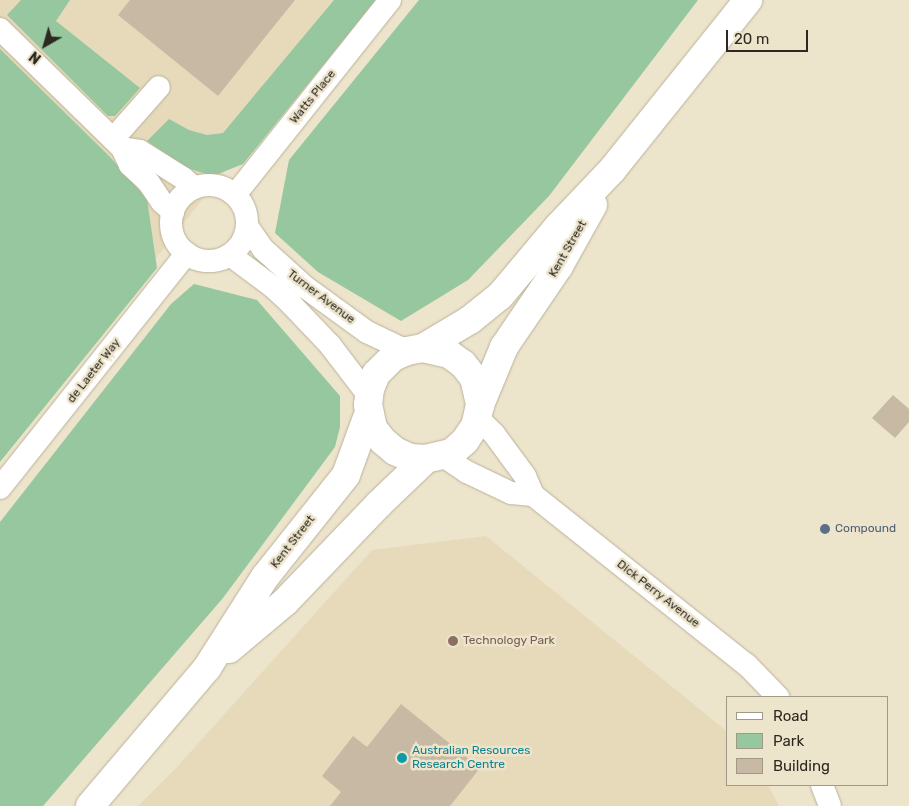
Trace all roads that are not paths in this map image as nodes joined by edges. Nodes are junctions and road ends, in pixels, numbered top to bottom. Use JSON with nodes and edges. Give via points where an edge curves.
{"nodes":[{"id":1,"x":390,"y":0,"type":"edge"},
{"id":2,"x":748,"y":0,"type":"edge"},
{"id":3,"x":0,"y":29,"type":"edge"},
{"id":4,"x":159,"y":87,"type":"dead end"},
{"id":5,"x":118,"y":143,"type":"junction"},
{"id":6,"x":612,"y":170,"type":"junction"},
{"id":7,"x":194,"y":188,"type":"junction"},
{"id":8,"x":235,"y":195,"type":"junction"},
{"id":9,"x":173,"y":212,"type":"junction"},
{"id":10,"x":247,"y":226,"type":"junction"},
{"id":11,"x":187,"y":253,"type":"junction"},
{"id":12,"x":230,"y":255,"type":"junction"},
{"id":13,"x":415,"y":349,"type":"junction"},
{"id":14,"x":369,"y":404,"type":"junction"},
{"id":15,"x":479,"y":411,"type":"junction"},
{"id":16,"x":435,"y":458,"type":"junction"},
{"id":17,"x":0,"y":488,"type":"edge"},
{"id":18,"x":533,"y":495,"type":"junction"},
{"id":19,"x":207,"y":668,"type":"junction"},
{"id":20,"x":777,"y":696,"type":"edge"},
{"id":21,"x":822,"y":786,"type":"edge"},
{"id":22,"x":90,"y":806,"type":"edge"},
{"id":23,"x":830,"y":806,"type":"edge"}],
"edges":[{"from":1,"to":8,"type":"street","name":"Watts Place"},
{"from":2,"to":6,"type":"main road","name":"Kent Street"},
{"from":3,"to":5,"type":"street"},
{"from":4,"to":5,"type":"street"},
{"from":5,"to":7,"type":"street","via":[[140,151]]},
{"from":5,"to":9,"type":"street","via":[[130,165]]},
{"from":6,"to":13,"type":"main road","name":"Kent Street","via":[[500,296],[470,320]]},
{"from":6,"to":15,"type":"main road","name":"Kent Street","via":[[559,266],[504,348]]},
{"from":7,"to":8,"type":"street","via":[[216,186]]},
{"from":7,"to":9,"type":"street","via":[[181,198]]},
{"from":8,"to":10,"type":"street","via":[[245,210]]},
{"from":9,"to":11,"type":"street","via":[[173,235]]},
{"from":10,"to":12,"type":"street","via":[[242,243]]},
{"from":10,"to":13,"type":"street","name":"Turner Avenue","via":[[272,259],[305,287],[367,332]]},
{"from":11,"to":12,"type":"street","via":[[208,261]]},
{"from":11,"to":17,"type":"street","name":"de Laeter Way"},
{"from":12,"to":14,"type":"street","name":"Turner Avenue","via":[[273,287],[330,345]]},
{"from":13,"to":14,"type":"main road","via":[[393,357],[381,368],[373,381]]},
{"from":13,"to":15,"type":"main road","via":[[448,354],[463,364],[477,387]]},
{"from":14,"to":16,"type":"main road","via":[[373,428],[389,447],[410,458]]},
{"from":14,"to":19,"type":"main road","name":"Kent Street","via":[[346,475],[265,577]]},
{"from":15,"to":16,"type":"main road","via":[[465,441]]},
{"from":15,"to":18,"type":"street","name":"Dick Perry Avenue","via":[[525,476]]},
{"from":16,"to":18,"type":"street","via":[[511,493]]},
{"from":16,"to":19,"type":"main road","name":"Kent Street","via":[[379,504],[284,602]]},
{"from":18,"to":20,"type":"street","name":"Dick Perry Avenue","via":[[748,665]]},
{"from":19,"to":22,"type":"main road","name":"Kent Street"},
{"from":21,"to":23,"type":"street"}]}
